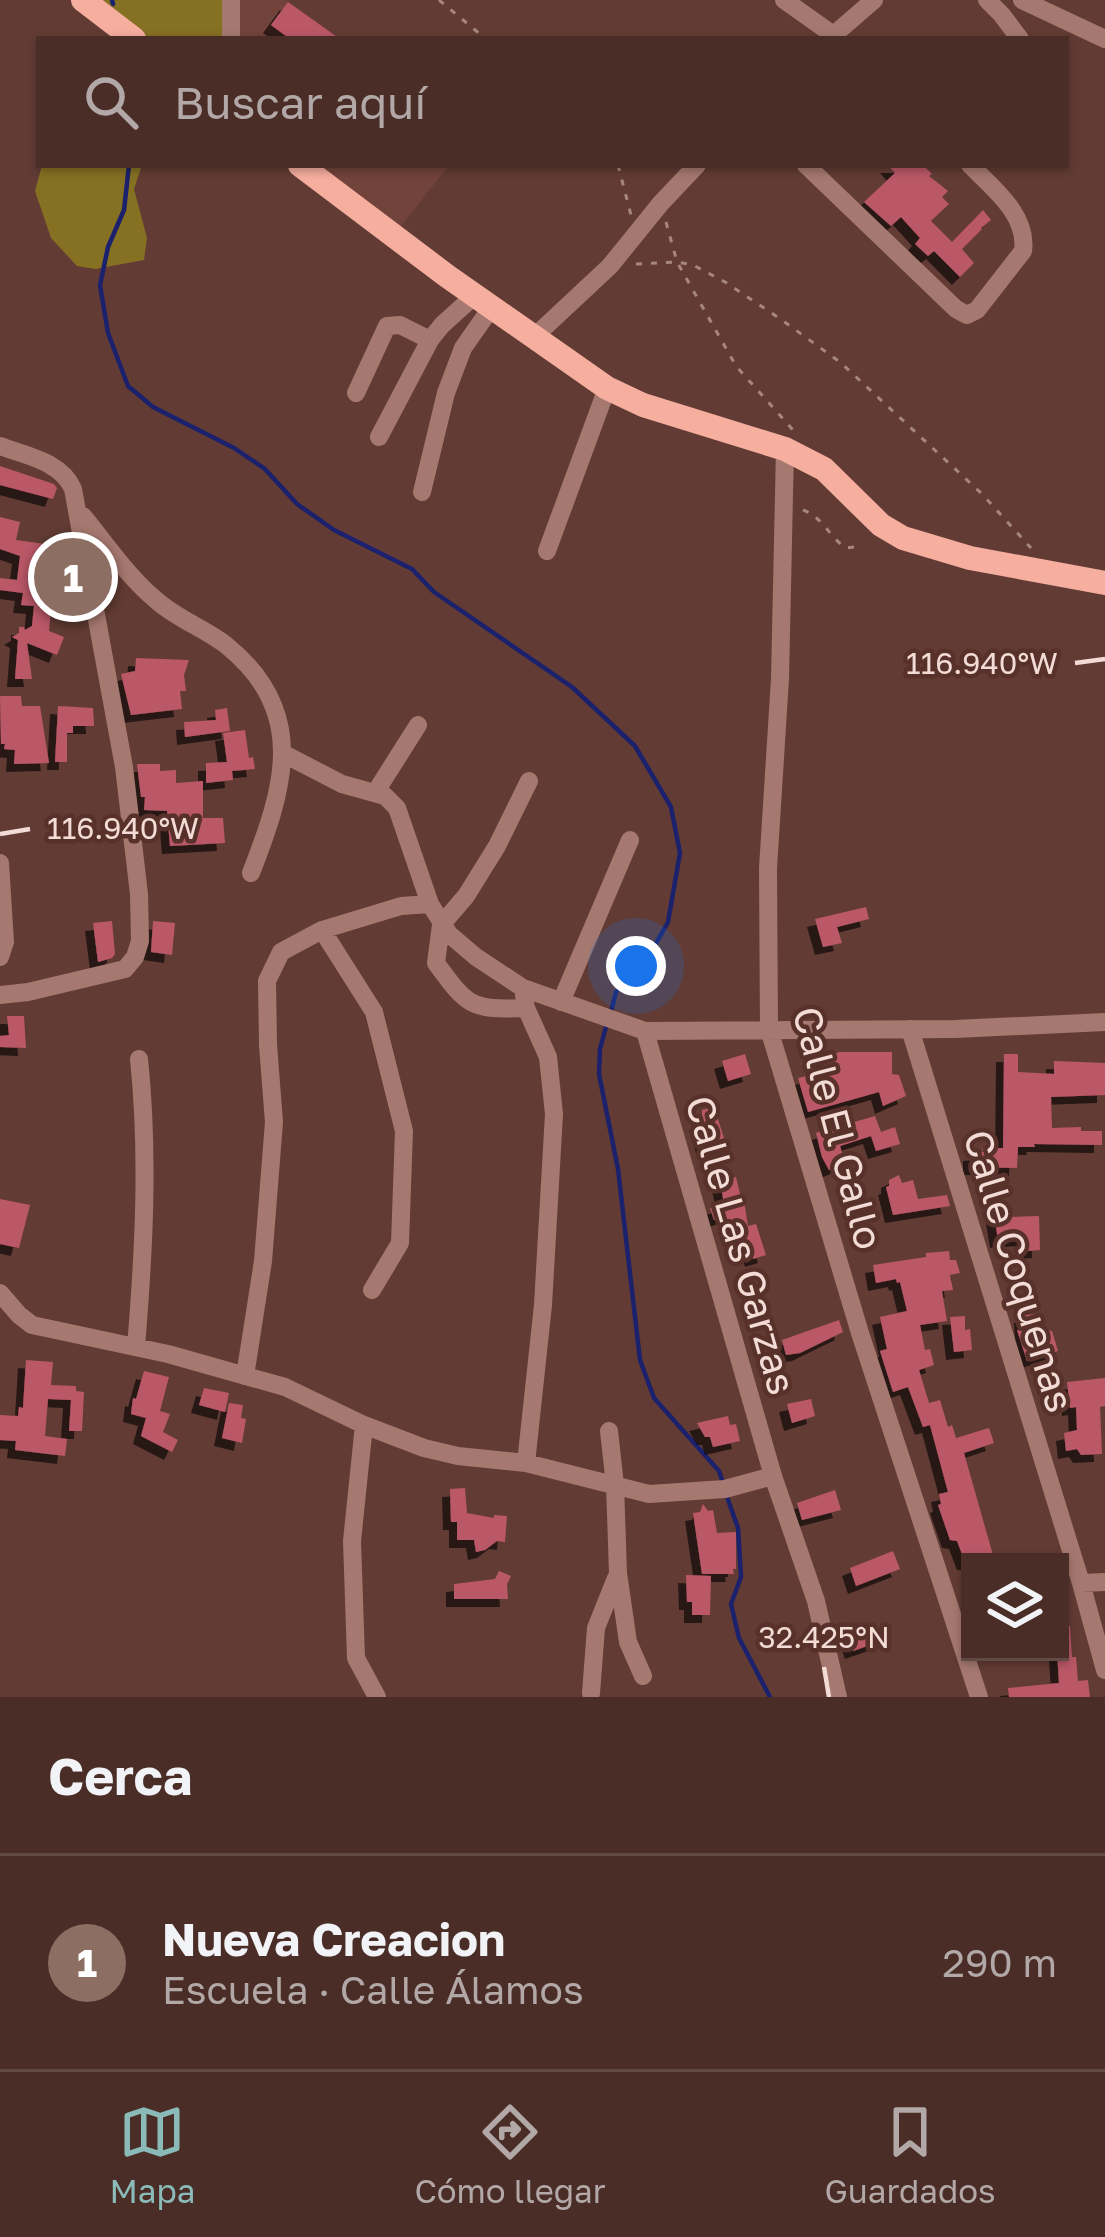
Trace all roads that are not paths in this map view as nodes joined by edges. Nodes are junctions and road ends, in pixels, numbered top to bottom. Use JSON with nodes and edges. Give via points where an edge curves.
{"nodes":[{"id":1,"x":83,"y":0,"type":"edge"},
{"id":2,"x":231,"y":0,"type":"edge"},
{"id":3,"x":784,"y":0,"type":"edge"},
{"id":4,"x":874,"y":0,"type":"edge"},
{"id":5,"x":987,"y":0,"type":"edge"},
{"id":6,"x":1022,"y":0,"type":"edge"},
{"id":7,"x":1068,"y":31,"type":"edge"},
{"id":8,"x":130,"y":36,"type":"edge"},
{"id":9,"x":235,"y":36,"type":"edge"},
{"id":10,"x":831,"y":36,"type":"edge"},
{"id":11,"x":836,"y":36,"type":"edge"},
{"id":12,"x":1018,"y":36,"type":"edge"},
{"id":13,"x":1105,"y":39,"type":"edge"},
{"id":14,"x":304,"y":168,"type":"edge"},
{"id":15,"x":695,"y":168,"type":"edge"},
{"id":16,"x":809,"y":168,"type":"edge"},
{"id":17,"x":973,"y":168,"type":"edge"},
{"id":18,"x":482,"y":302,"type":"junction"},
{"id":19,"x":532,"y":338,"type":"junction"},
{"id":20,"x":430,"y":340,"type":"junction"},
{"id":21,"x":607,"y":388,"type":"junction"},
{"id":22,"x":356,"y":392,"type":"dead end"},
{"id":23,"x":380,"y":437,"type":"dead end"},
{"id":24,"x":789,"y":440,"type":"junction"},
{"id":25,"x":0,"y":446,"type":"edge"},
{"id":26,"x":422,"y":492,"type":"dead end"},
{"id":27,"x":80,"y":513,"type":"junction"},
{"id":28,"x":547,"y":551,"type":"dead end"},
{"id":29,"x":1105,"y":583,"type":"edge"},
{"id":30,"x":418,"y":725,"type":"dead end"},
{"id":31,"x":284,"y":754,"type":"junction"},
{"id":32,"x":530,"y":781,"type":"dead end"},
{"id":33,"x":375,"y":793,"type":"junction"},
{"id":34,"x":630,"y":840,"type":"dead end"},
{"id":35,"x":0,"y":863,"type":"edge"},
{"id":36,"x":251,"y":872,"type":"dead end"},
{"id":37,"x":430,"y":904,"type":"junction"},
{"id":38,"x":441,"y":925,"type":"junction"},
{"id":39,"x":322,"y":930,"type":"junction"},
{"id":40,"x":0,"y":957,"type":"edge"},
{"id":41,"x":0,"y":995,"type":"edge"},
{"id":42,"x":525,"y":998,"type":"junction"},
{"id":43,"x":560,"y":1002,"type":"junction"},
{"id":44,"x":1105,"y":1022,"type":"edge"},
{"id":45,"x":769,"y":1029,"type":"junction"},
{"id":46,"x":910,"y":1029,"type":"junction"},
{"id":47,"x":645,"y":1031,"type":"junction"},
{"id":48,"x":139,"y":1059,"type":"dead end"},
{"id":49,"x":372,"y":1290,"type":"dead end"},
{"id":50,"x":0,"y":1293,"type":"edge"},
{"id":51,"x":136,"y":1347,"type":"junction"},
{"id":52,"x":245,"y":1376,"type":"junction"},
{"id":53,"x":364,"y":1425,"type":"junction"},
{"id":54,"x":609,"y":1430,"type":"dead end"},
{"id":55,"x":526,"y":1463,"type":"junction"},
{"id":56,"x":773,"y":1476,"type":"junction"},
{"id":57,"x":615,"y":1485,"type":"junction"},
{"id":58,"x":618,"y":1573,"type":"junction"},
{"id":59,"x":1081,"y":1582,"type":"junction"},
{"id":60,"x":1105,"y":1582,"type":"edge"},
{"id":61,"x":1105,"y":1670,"type":"edge"},
{"id":62,"x":644,"y":1676,"type":"dead end"},
{"id":63,"x":591,"y":1693,"type":"dead end"},
{"id":64,"x":377,"y":1697,"type":"edge"},
{"id":65,"x":838,"y":1697,"type":"edge"},
{"id":66,"x":979,"y":1697,"type":"edge"}],
"edges":[{"from":1,"to":8,"type":"main road"},
{"from":2,"to":9,"type":"street"},
{"from":3,"to":10,"type":"street"},
{"from":4,"to":11,"type":"street"},
{"from":5,"to":12,"type":"street"},
{"from":6,"to":7,"type":"street"},
{"from":7,"to":13,"type":"street"},
{"from":14,"to":18,"type":"main road"},
{"from":15,"to":19,"type":"street","via":[[610,266]]},
{"from":16,"to":17,"type":"street","via":[[967,315],[1024,240],[1014,211]]},
{"from":18,"to":19,"type":"main road"},
{"from":18,"to":20,"type":"street"},
{"from":18,"to":26,"type":"street","via":[[446,393]]},
{"from":19,"to":21,"type":"main road"},
{"from":20,"to":22,"type":"street","via":[[387,326]]},
{"from":20,"to":23,"type":"street"},
{"from":21,"to":24,"type":"main road","via":[[644,405]]},
{"from":21,"to":28,"type":"street"},
{"from":24,"to":29,"type":"main road","via":[[903,538]]},
{"from":24,"to":45,"type":"street","name":"Calle El Gallo","via":[[768,868]]},
{"from":25,"to":27,"type":"street","via":[[58,468]]},
{"from":27,"to":31,"type":"street","via":[[159,604],[223,642],[259,679]]},
{"from":27,"to":41,"type":"street","via":[[124,767],[140,941],[125,969]]},
{"from":30,"to":33,"type":"street"},
{"from":31,"to":33,"type":"street"},
{"from":31,"to":36,"type":"street","via":[[274,813]]},
{"from":32,"to":38,"type":"street","via":[[497,846]]},
{"from":33,"to":37,"type":"street","via":[[397,808]]},
{"from":34,"to":43,"type":"street"},
{"from":35,"to":40,"type":"street"},
{"from":37,"to":38,"type":"street"},
{"from":37,"to":39,"type":"street"},
{"from":38,"to":42,"type":"street"},
{"from":38,"to":42,"type":"street","via":[[436,963],[460,996],[488,1009]]},
{"from":39,"to":49,"type":"street","via":[[374,1012],[404,1130],[400,1243]]},
{"from":39,"to":52,"type":"street","via":[[281,952],[267,981],[274,1122]]},
{"from":42,"to":43,"type":"street"},
{"from":42,"to":55,"type":"street","via":[[548,1057],[554,1114]]},
{"from":43,"to":47,"type":"street"},
{"from":44,"to":46,"type":"street"},
{"from":45,"to":46,"type":"street"},
{"from":45,"to":47,"type":"street"},
{"from":45,"to":66,"type":"street","name":"Calle El Gallo"},
{"from":46,"to":59,"type":"street","name":"Calle Coquenas"},
{"from":47,"to":56,"type":"street","name":"Calle Las Garzas"},
{"from":48,"to":51,"type":"street","via":[[144,1250]]},
{"from":50,"to":51,"type":"street","via":[[32,1325]]},
{"from":51,"to":52,"type":"street"},
{"from":52,"to":53,"type":"street"},
{"from":53,"to":55,"type":"street","via":[[458,1456]]},
{"from":53,"to":64,"type":"street","via":[[352,1541],[356,1658]]},
{"from":54,"to":57,"type":"street"},
{"from":55,"to":57,"type":"street"},
{"from":56,"to":57,"type":"street","via":[[649,1494]]},
{"from":56,"to":65,"type":"street","name":"Calle Las Garzas"},
{"from":57,"to":58,"type":"street"},
{"from":58,"to":62,"type":"street","via":[[628,1642]]},
{"from":58,"to":63,"type":"street","via":[[596,1628]]},
{"from":59,"to":60,"type":"street"},
{"from":59,"to":61,"type":"street","name":"Calle Coquenas"}]}
